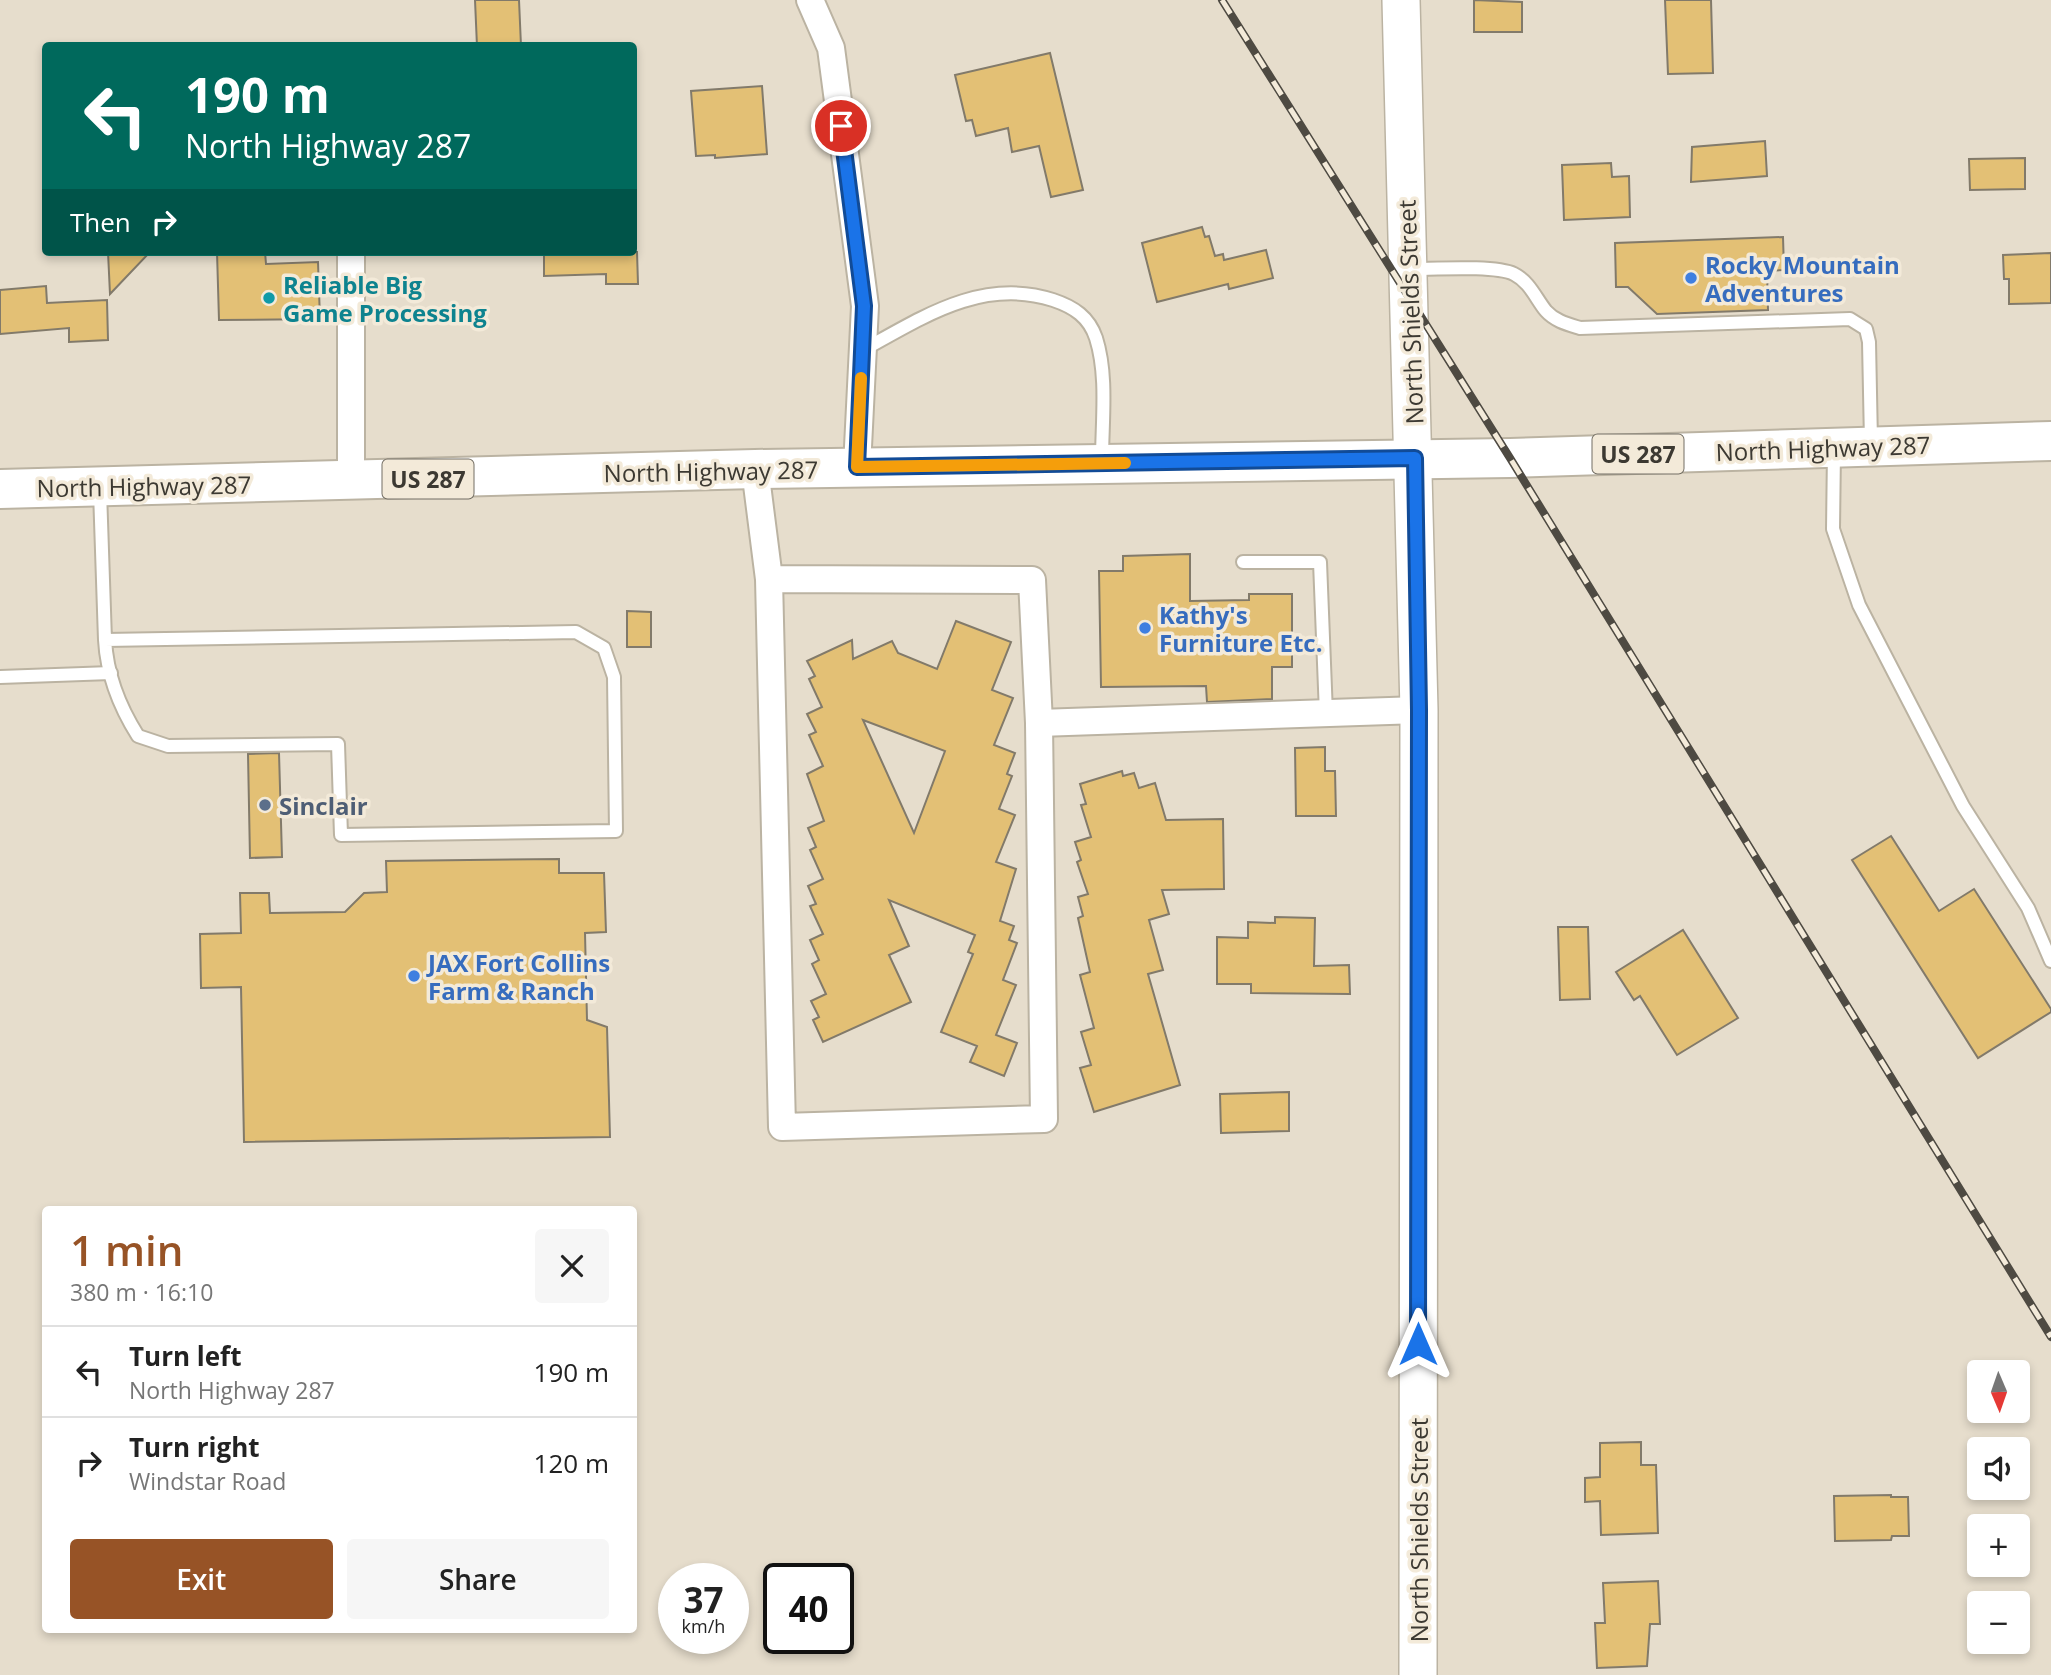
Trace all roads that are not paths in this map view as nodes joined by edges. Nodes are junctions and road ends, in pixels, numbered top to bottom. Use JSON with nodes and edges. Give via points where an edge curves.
{"nodes":[{"id":1,"x":810,"y":0,"type":"edge"},
{"id":2,"x":1401,"y":0,"type":"edge"},
{"id":3,"x":351,"y":256,"type":"edge"},
{"id":4,"x":1408,"y":269,"type":"junction"},
{"id":5,"x":863,"y":350,"type":"junction"},
{"id":6,"x":2051,"y":441,"type":"edge"},
{"id":7,"x":1871,"y":446,"type":"junction"},
{"id":8,"x":1834,"y":447,"type":"junction"},
{"id":9,"x":1415,"y":458,"type":"junction"},
{"id":10,"x":1102,"y":464,"type":"junction"},
{"id":11,"x":857,"y":467,"type":"junction"},
{"id":12,"x":755,"y":469,"type":"junction"},
{"id":13,"x":351,"y":481,"type":"junction"},
{"id":14,"x":100,"y":487,"type":"junction"},
{"id":15,"x":0,"y":489,"type":"edge"},
{"id":16,"x":1243,"y":562,"type":"dead end"},
{"id":17,"x":769,"y":579,"type":"junction"},
{"id":18,"x":105,"y":639,"type":"junction"},
{"id":19,"x":111,"y":673,"type":"junction"},
{"id":20,"x":0,"y":677,"type":"edge"},
{"id":21,"x":1419,"y":710,"type":"junction"},
{"id":22,"x":1326,"y":714,"type":"junction"},
{"id":23,"x":1039,"y":723,"type":"junction"},
{"id":24,"x":2051,"y":961,"type":"edge"},
{"id":25,"x":1418,"y":1675,"type":"edge"}],
"edges":[{"from":1,"to":5,"type":"street","via":[[831,48],[864,306]]},
{"from":2,"to":4,"type":"street","name":"North Shields Street"},
{"from":3,"to":13,"type":"street"},
{"from":4,"to":7,"type":"lane","via":[[1514,274],[1560,322],[1580,328],[1850,318],[1866,329],[1869,342]]},
{"from":4,"to":9,"type":"street","name":"North Shields Street"},
{"from":5,"to":10,"type":"lane","via":[[939,308],[982,294],[1031,293],[1065,304],[1084,315],[1095,335],[1102,367]]},
{"from":5,"to":11,"type":"street"},
{"from":6,"to":7,"type":"highway","name":"North Highway 287","number":"US 287"},
{"from":7,"to":8,"type":"highway","name":"North Highway 287","number":"US 287"},
{"from":8,"to":9,"type":"highway","name":"North Highway 287","number":"US 287"},
{"from":8,"to":24,"type":"lane","via":[[1833,529],[1859,605],[1963,806],[2028,908]]},
{"from":9,"to":10,"type":"highway","name":"North Highway 287","number":"US 287"},
{"from":9,"to":21,"type":"street","name":"North Shields Street"},
{"from":10,"to":11,"type":"highway","name":"North Highway 287","number":"US 287"},
{"from":11,"to":12,"type":"highway","name":"North Highway 287","number":"US 287"},
{"from":12,"to":13,"type":"highway","name":"North Highway 287","number":"US 287"},
{"from":12,"to":17,"type":"street"},
{"from":13,"to":14,"type":"highway","name":"North Highway 287","number":"US 287"},
{"from":14,"to":15,"type":"highway","name":"North Highway 287","number":"US 287"},
{"from":14,"to":18,"type":"lane"},
{"from":16,"to":22,"type":"lane","via":[[1320,562]]},
{"from":17,"to":23,"type":"street","via":[[1032,580]]},
{"from":17,"to":23,"type":"street","via":[[782,1127],[1044,1119]]},
{"from":18,"to":19,"type":"lane"},
{"from":18,"to":19,"type":"lane","via":[[576,632],[604,648],[614,677],[616,831],[341,835],[338,744],[169,746],[138,736],[118,705]]},
{"from":19,"to":20,"type":"lane"},
{"from":21,"to":22,"type":"street"},
{"from":21,"to":25,"type":"street","name":"North Shields Street"},
{"from":22,"to":23,"type":"street"}]}
